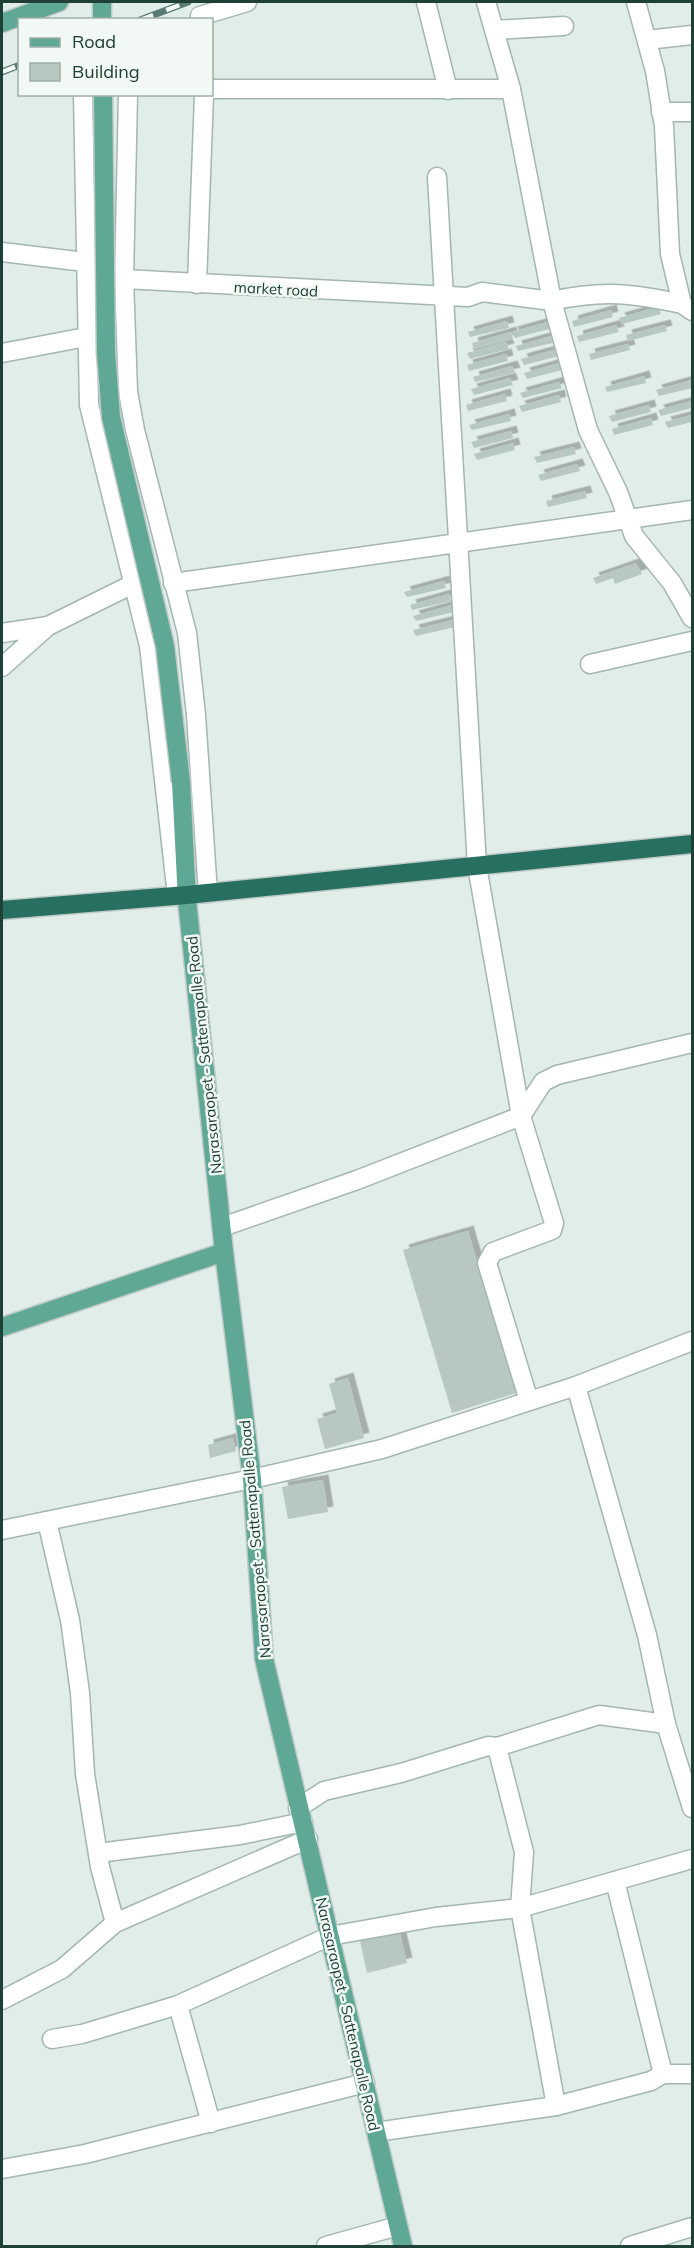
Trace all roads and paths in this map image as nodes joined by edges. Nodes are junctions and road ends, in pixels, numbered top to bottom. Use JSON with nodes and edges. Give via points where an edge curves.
{"nodes":[{"id":1,"x":59,"y":2,"type":"edge"},
{"id":2,"x":102,"y":2,"type":"edge"},
{"id":3,"x":247,"y":2,"type":"edge"},
{"id":4,"x":426,"y":2,"type":"edge"},
{"id":5,"x":486,"y":2,"type":"edge"},
{"id":6,"x":636,"y":2,"type":"edge"},
{"id":7,"x":102,"y":18,"type":"edge"},
{"id":8,"x":200,"y":18,"type":"edge"},
{"id":9,"x":2,"y":23,"type":"edge"},
{"id":10,"x":564,"y":26,"type":"dead end"},
{"id":11,"x":494,"y":30,"type":"junction"},
{"id":12,"x":693,"y":34,"type":"edge"},
{"id":13,"x":646,"y":40,"type":"junction"},
{"id":14,"x":213,"y":89,"type":"edge"},
{"id":15,"x":511,"y":89,"type":"junction"},
{"id":16,"x":448,"y":90,"type":"junction"},
{"id":17,"x":83,"y":96,"type":"edge"},
{"id":18,"x":103,"y":96,"type":"edge"},
{"id":19,"x":128,"y":96,"type":"edge"},
{"id":20,"x":204,"y":96,"type":"edge"},
{"id":21,"x":662,"y":111,"type":"junction"},
{"id":22,"x":693,"y":112,"type":"edge"},
{"id":23,"x":437,"y":177,"type":"dead end"},
{"id":24,"x":2,"y":252,"type":"edge"},
{"id":25,"x":85,"y":262,"type":"junction"},
{"id":26,"x":124,"y":279,"type":"junction"},
{"id":27,"x":197,"y":284,"type":"junction"},
{"id":28,"x":444,"y":295,"type":"junction"},
{"id":29,"x":552,"y":301,"type":"junction"},
{"id":30,"x":687,"y":308,"type":"edge"},
{"id":31,"x":86,"y":337,"type":"junction"},
{"id":32,"x":2,"y":353,"type":"edge"},
{"id":33,"x":693,"y":510,"type":"edge"},
{"id":34,"x":628,"y":521,"type":"junction"},
{"id":35,"x":458,"y":545,"type":"junction"},
{"id":36,"x":135,"y":583,"type":"junction"},
{"id":37,"x":173,"y":583,"type":"junction"},
{"id":38,"x":693,"y":618,"type":"edge"},
{"id":39,"x":48,"y":626,"type":"junction"},
{"id":40,"x":2,"y":633,"type":"edge"},
{"id":41,"x":693,"y":641,"type":"edge"},
{"id":42,"x":590,"y":664,"type":"dead end"},
{"id":43,"x":2,"y":666,"type":"edge"},
{"id":44,"x":693,"y":844,"type":"edge"},
{"id":45,"x":477,"y":866,"type":"junction"},
{"id":46,"x":208,"y":893,"type":"junction"},
{"id":47,"x":182,"y":896,"type":"junction"},
{"id":48,"x":2,"y":910,"type":"edge"},
{"id":49,"x":693,"y":1043,"type":"edge"},
{"id":50,"x":521,"y":1116,"type":"junction"},
{"id":51,"x":222,"y":1227,"type":"junction"},
{"id":52,"x":224,"y":1252,"type":"junction"},
{"id":53,"x":2,"y":1327,"type":"edge"},
{"id":54,"x":693,"y":1341,"type":"edge"},
{"id":55,"x":576,"y":1386,"type":"junction"},
{"id":56,"x":529,"y":1401,"type":"junction"},
{"id":57,"x":252,"y":1479,"type":"junction"},
{"id":58,"x":47,"y":1521,"type":"junction"},
{"id":59,"x":2,"y":1530,"type":"edge"},
{"id":60,"x":666,"y":1724,"type":"junction"},
{"id":61,"x":497,"y":1747,"type":"junction"},
{"id":62,"x":693,"y":1808,"type":"edge"},
{"id":63,"x":303,"y":1823,"type":"junction"},
{"id":64,"x":98,"y":1853,"type":"junction"},
{"id":65,"x":693,"y":1859,"type":"edge"},
{"id":66,"x":615,"y":1881,"type":"junction"},
{"id":67,"x":520,"y":1908,"type":"junction"},
{"id":68,"x":115,"y":1923,"type":"junction"},
{"id":69,"x":330,"y":1936,"type":"junction"},
{"id":70,"x":2,"y":2000,"type":"edge"},
{"id":71,"x":178,"y":2005,"type":"junction"},
{"id":72,"x":52,"y":2039,"type":"dead end"},
{"id":73,"x":663,"y":2074,"type":"junction"},
{"id":74,"x":693,"y":2074,"type":"edge"},
{"id":75,"x":365,"y":2083,"type":"junction"},
{"id":76,"x":556,"y":2106,"type":"junction"},
{"id":77,"x":211,"y":2123,"type":"junction"},
{"id":78,"x":376,"y":2132,"type":"junction"},
{"id":79,"x":2,"y":2169,"type":"edge"},
{"id":80,"x":398,"y":2226,"type":"junction"},
{"id":81,"x":693,"y":2227,"type":"edge"},
{"id":82,"x":326,"y":2247,"type":"edge"},
{"id":83,"x":403,"y":2247,"type":"edge"},
{"id":84,"x":630,"y":2247,"type":"edge"}],
"edges":[{"from":1,"to":9,"type":"main road"},
{"from":2,"to":7,"type":"main road"},
{"from":3,"to":8,"type":"street"},
{"from":4,"to":16,"type":"street"},
{"from":5,"to":11,"type":"street"},
{"from":6,"to":13,"type":"street"},
{"from":10,"to":11,"type":"street"},
{"from":11,"to":15,"type":"street"},
{"from":12,"to":13,"type":"street"},
{"from":13,"to":21,"type":"street"},
{"from":14,"to":16,"type":"street"},
{"from":15,"to":16,"type":"street"},
{"from":15,"to":29,"type":"street"},
{"from":17,"to":25,"type":"street"},
{"from":18,"to":47,"type":"main road","name":"Narasaraopet - Sattenapalle Road","bridge":true,"via":[[106,353],[111,417],[165,646],[181,782]]},
{"from":19,"to":26,"type":"street"},
{"from":20,"to":27,"type":"street"},
{"from":21,"to":22,"type":"street"},
{"from":21,"to":30,"type":"street","via":[[670,254]]},
{"from":23,"to":28,"type":"street"},
{"from":24,"to":25,"type":"street","name":"market road"},
{"from":25,"to":26,"type":"street","name":"market road"},
{"from":25,"to":31,"type":"street"},
{"from":26,"to":27,"type":"street","name":"market road"},
{"from":26,"to":37,"type":"street","via":[[128,392]]},
{"from":27,"to":28,"type":"street","name":"market road"},
{"from":28,"to":29,"type":"street","name":"market road","via":[[468,297],[482,292]]},
{"from":28,"to":35,"type":"street"},
{"from":29,"to":30,"type":"street","name":"market road","via":[[585,294],[634,293]]},
{"from":29,"to":34,"type":"street","via":[[588,430]]},
{"from":31,"to":32,"type":"street"},
{"from":31,"to":36,"type":"street","via":[[89,405]]},
{"from":33,"to":34,"type":"street"},
{"from":34,"to":35,"type":"street"},
{"from":34,"to":38,"type":"street","via":[[634,536]]},
{"from":35,"to":37,"type":"street"},
{"from":35,"to":45,"type":"street"},
{"from":36,"to":39,"type":"street"},
{"from":36,"to":47,"type":"street","via":[[149,646]]},
{"from":37,"to":46,"type":"street","via":[[187,633]]},
{"from":39,"to":40,"type":"street"},
{"from":39,"to":43,"type":"street"},
{"from":41,"to":42,"type":"street"},
{"from":44,"to":45,"type":"highway"},
{"from":45,"to":46,"type":"highway"},
{"from":45,"to":50,"type":"street"},
{"from":46,"to":47,"type":"highway"},
{"from":47,"to":48,"type":"highway"},
{"from":47,"to":51,"type":"main road","name":"Narasaraopet - Sattenapalle Road"},
{"from":49,"to":50,"type":"street","via":[[557,1075],[543,1082]]},
{"from":50,"to":51,"type":"street"},
{"from":50,"to":56,"type":"street","via":[[554,1223],[552,1230],[493,1252],[487,1263]]},
{"from":51,"to":52,"type":"main road","name":"Narasaraopet - Sattenapalle Road"},
{"from":52,"to":53,"type":"main road"},
{"from":52,"to":57,"type":"main road","name":"Narasaraopet - Sattenapalle Road"},
{"from":54,"to":55,"type":"street"},
{"from":55,"to":56,"type":"street"},
{"from":55,"to":60,"type":"street","via":[[647,1635]]},
{"from":56,"to":57,"type":"street","via":[[382,1449]]},
{"from":57,"to":58,"type":"street"},
{"from":57,"to":63,"type":"main road","name":"Narasaraopet - Sattenapalle Road","via":[[264,1659]]},
{"from":58,"to":59,"type":"street"},
{"from":58,"to":64,"type":"street","via":[[70,1620],[85,1774]]},
{"from":60,"to":61,"type":"street","via":[[598,1715]]},
{"from":60,"to":62,"type":"street"},
{"from":61,"to":63,"type":"street","via":[[488,1746],[401,1773],[324,1791]]},
{"from":61,"to":67,"type":"street","via":[[524,1852]]},
{"from":63,"to":64,"type":"street"},
{"from":63,"to":68,"type":"street"},
{"from":63,"to":69,"type":"main road","name":"Narasaraopet - Sattenapalle Road"},
{"from":64,"to":68,"type":"street"},
{"from":65,"to":66,"type":"street"},
{"from":66,"to":67,"type":"street"},
{"from":66,"to":73,"type":"street"},
{"from":67,"to":69,"type":"street","via":[[436,1917]]},
{"from":67,"to":76,"type":"street"},
{"from":68,"to":70,"type":"street","via":[[62,1969]]},
{"from":69,"to":71,"type":"street"},
{"from":69,"to":75,"type":"main road","name":"Narasaraopet - Sattenapalle Road"},
{"from":71,"to":72,"type":"street"},
{"from":71,"to":77,"type":"street"},
{"from":73,"to":74,"type":"street"},
{"from":73,"to":76,"type":"street","via":[[651,2081]]},
{"from":75,"to":77,"type":"street"},
{"from":75,"to":78,"type":"main road","name":"Narasaraopet - Sattenapalle Road"},
{"from":76,"to":78,"type":"street"},
{"from":77,"to":79,"type":"street","via":[[85,2154]]},
{"from":78,"to":80,"type":"main road","name":"Narasaraopet - Sattenapalle Road"},
{"from":80,"to":82,"type":"street"},
{"from":80,"to":83,"type":"main road","name":"Narasaraopet - Sattenapalle Road"},
{"from":81,"to":84,"type":"street"}]}
